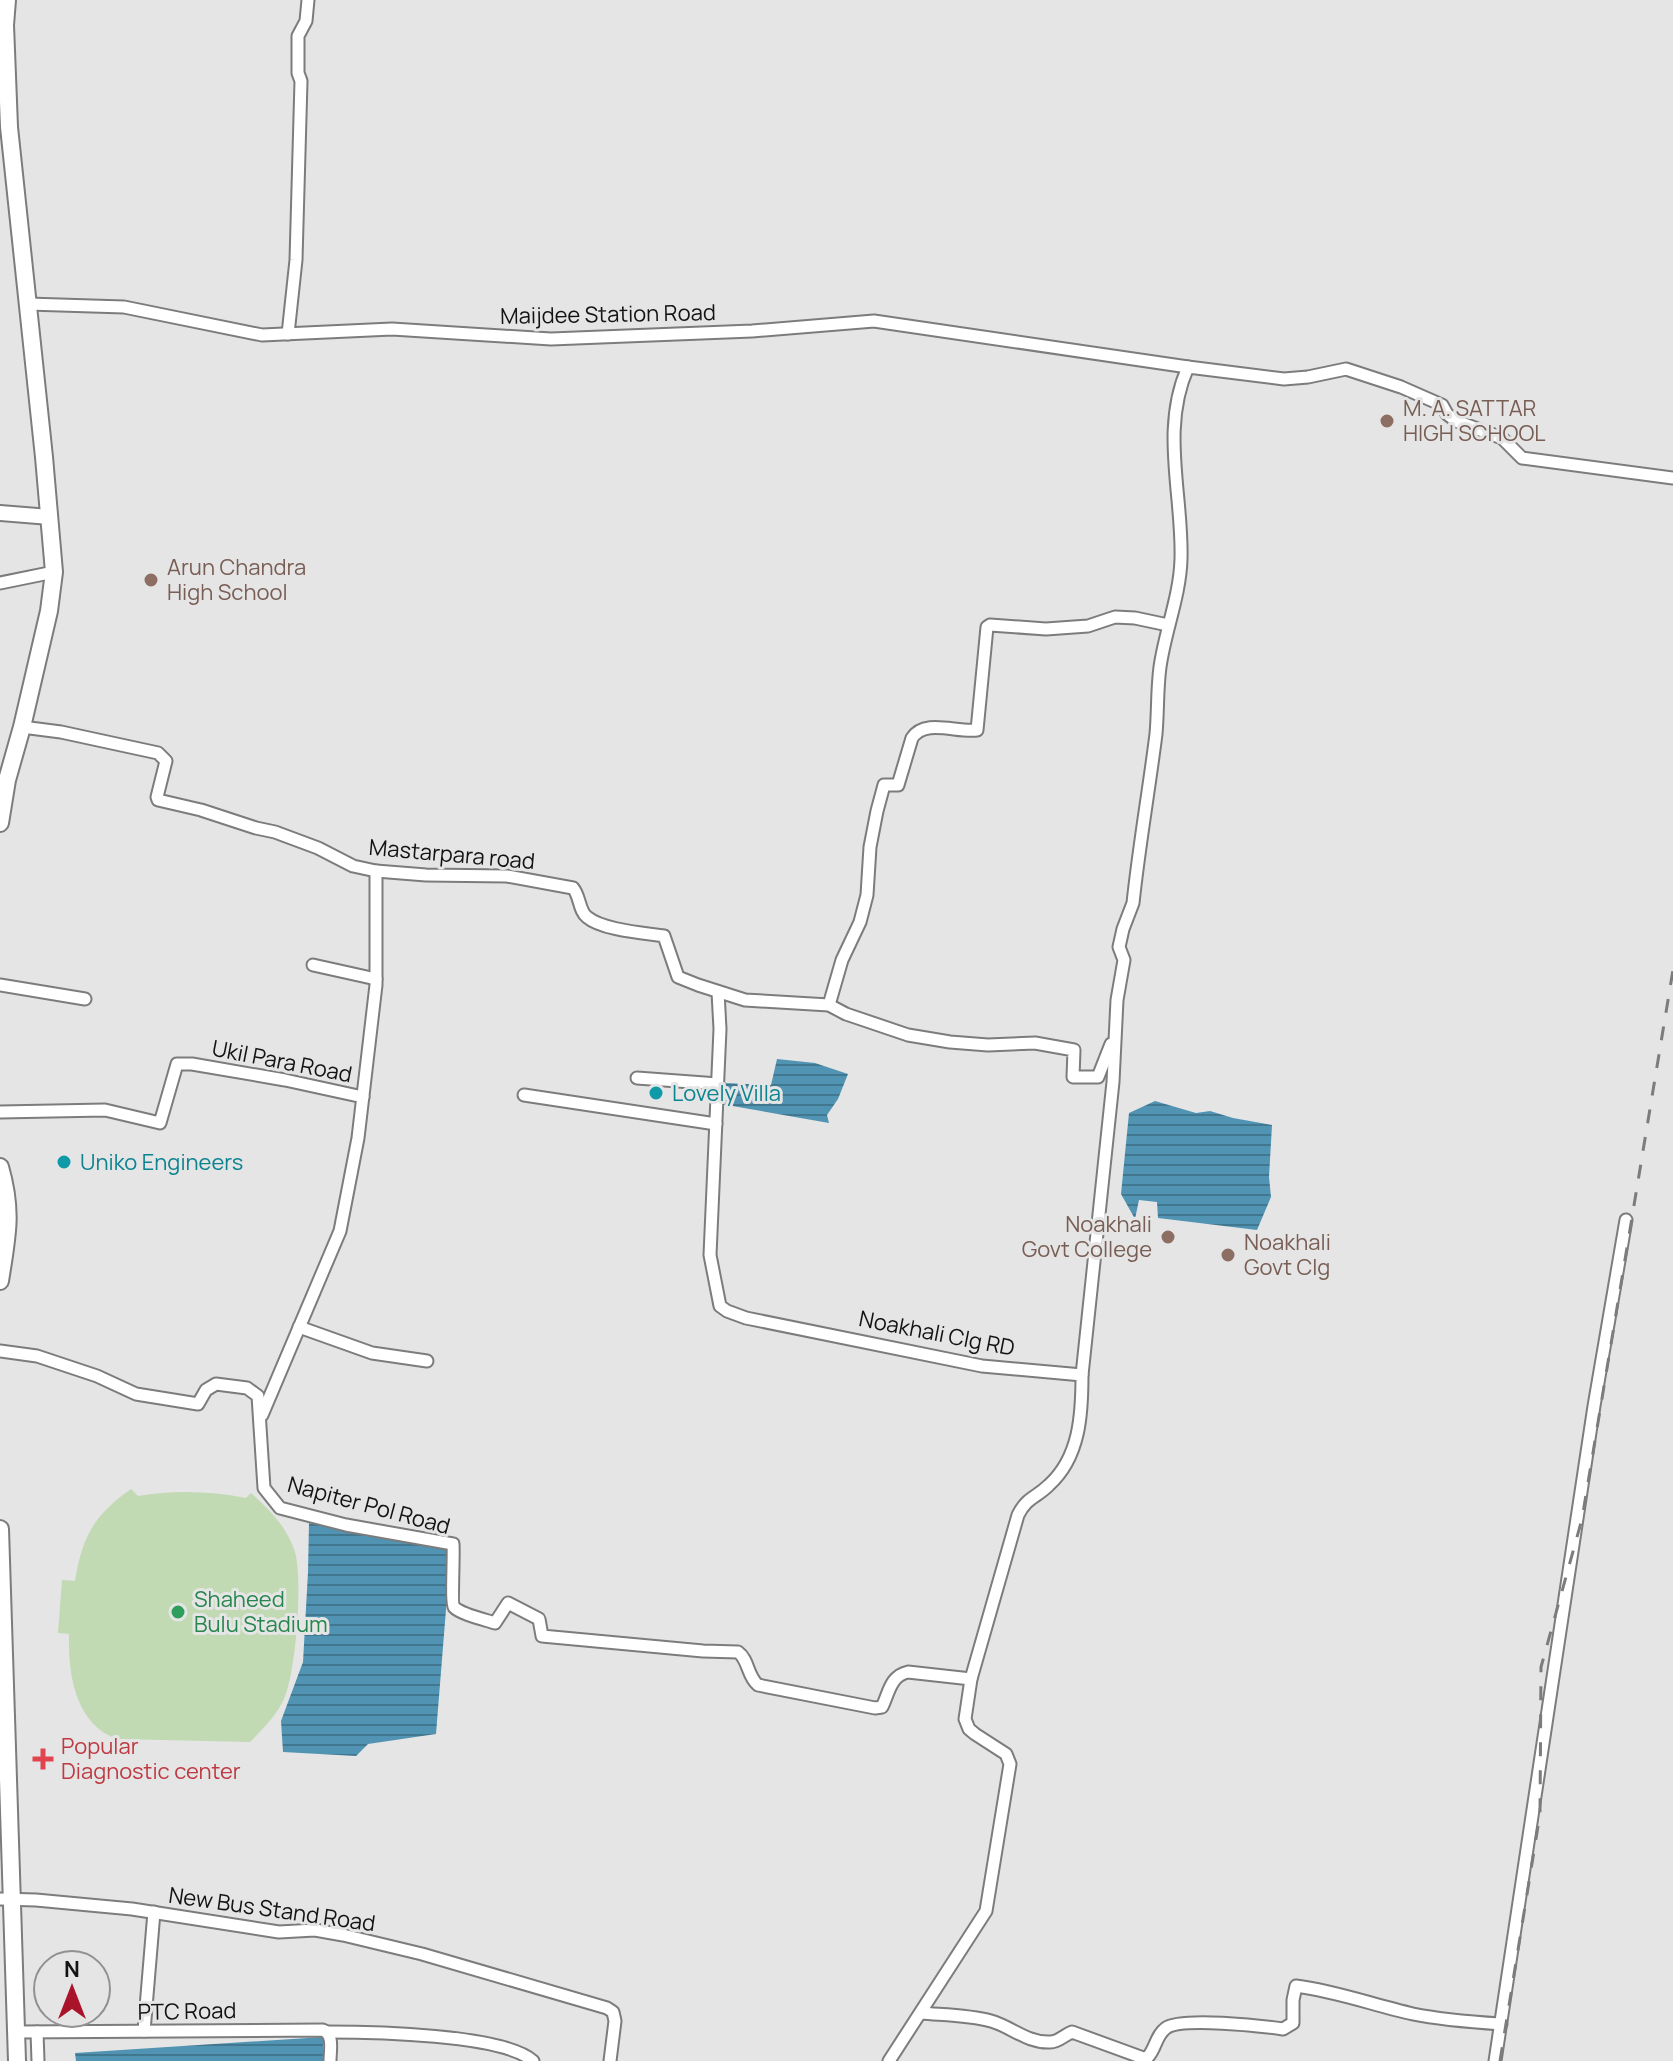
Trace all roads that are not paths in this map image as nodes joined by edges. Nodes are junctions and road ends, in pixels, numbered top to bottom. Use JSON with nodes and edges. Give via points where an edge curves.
{"nodes":[{"id":1,"x":7,"y":0,"type":"edge"},
{"id":2,"x":308,"y":0,"type":"edge"},
{"id":3,"x":4,"y":126,"type":"edge"},
{"id":4,"x":28,"y":304,"type":"junction"},
{"id":5,"x":288,"y":334,"type":"junction"},
{"id":6,"x":1188,"y":367,"type":"junction"},
{"id":7,"x":1673,"y":478,"type":"edge"},
{"id":8,"x":0,"y":513,"type":"edge"},
{"id":9,"x":50,"y":517,"type":"junction"},
{"id":10,"x":54,"y":572,"type":"junction"},
{"id":11,"x":0,"y":583,"type":"edge"},
{"id":12,"x":1168,"y":625,"type":"junction"},
{"id":13,"x":22,"y":727,"type":"junction"},
{"id":14,"x":0,"y":823,"type":"edge"},
{"id":15,"x":376,"y":871,"type":"junction"},
{"id":16,"x":313,"y":965,"type":"dead end"},
{"id":17,"x":376,"y":979,"type":"junction"},
{"id":18,"x":0,"y":985,"type":"edge"},
{"id":19,"x":718,"y":992,"type":"junction"},
{"id":20,"x":85,"y":999,"type":"dead end"},
{"id":21,"x":829,"y":1005,"type":"junction"},
{"id":22,"x":1115,"y":1036,"type":"junction"},
{"id":23,"x":637,"y":1078,"type":"dead end"},
{"id":24,"x":718,"y":1084,"type":"junction"},
{"id":25,"x":524,"y":1095,"type":"dead end"},
{"id":26,"x":363,"y":1097,"type":"junction"},
{"id":27,"x":0,"y":1112,"type":"edge"},
{"id":28,"x":716,"y":1124,"type":"junction"},
{"id":29,"x":0,"y":1167,"type":"edge"},
{"id":30,"x":1626,"y":1220,"type":"dead end"},
{"id":31,"x":0,"y":1281,"type":"edge"},
{"id":32,"x":299,"y":1327,"type":"junction"},
{"id":33,"x":0,"y":1351,"type":"edge"},
{"id":34,"x":427,"y":1361,"type":"dead end"},
{"id":35,"x":1082,"y":1375,"type":"junction"},
{"id":36,"x":259,"y":1420,"type":"junction"},
{"id":37,"x":0,"y":1529,"type":"edge"},
{"id":38,"x":0,"y":1542,"type":"edge"},
{"id":39,"x":971,"y":1679,"type":"junction"},
{"id":40,"x":6,"y":1899,"type":"edge"},
{"id":41,"x":154,"y":1912,"type":"junction"},
{"id":42,"x":921,"y":2013,"type":"junction"},
{"id":43,"x":1501,"y":2024,"type":"junction"},
{"id":44,"x":144,"y":2031,"type":"junction"},
{"id":45,"x":16,"y":2032,"type":"junction"},
{"id":46,"x":37,"y":2032,"type":"junction"},
{"id":47,"x":327,"y":2032,"type":"junction"},
{"id":48,"x":17,"y":2061,"type":"edge"},
{"id":49,"x":38,"y":2061,"type":"edge"},
{"id":50,"x":330,"y":2061,"type":"edge"},
{"id":51,"x":533,"y":2061,"type":"edge"},
{"id":52,"x":610,"y":2061,"type":"edge"},
{"id":53,"x":889,"y":2061,"type":"edge"},
{"id":54,"x":1495,"y":2061,"type":"edge"}],
"edges":[{"from":1,"to":3,"type":"highway"},
{"from":2,"to":5,"type":"street","via":[[298,36],[296,260]]},
{"from":3,"to":4,"type":"highway"},
{"from":4,"to":5,"type":"street","name":"Maijdee Station Road","via":[[124,307],[262,335]]},
{"from":4,"to":9,"type":"highway"},
{"from":5,"to":6,"type":"street","name":"Maijdee Station Road","via":[[392,329],[551,339],[874,321]]},
{"from":6,"to":7,"type":"street","name":"Maijdee Station Road","via":[[1284,379],[1346,369],[1442,405],[1456,421],[1502,438],[1522,458]]},
{"from":6,"to":12,"type":"street","via":[[1176,408],[1181,557]]},
{"from":8,"to":9,"type":"main road"},
{"from":9,"to":10,"type":"highway"},
{"from":10,"to":11,"type":"street"},
{"from":10,"to":13,"type":"highway"},
{"from":12,"to":21,"type":"street","via":[[1115,617],[1088,626],[987,627],[977,730],[916,731],[898,785],[884,785],[870,847],[867,895]]},
{"from":12,"to":22,"type":"street","via":[[1133,903],[1119,947],[1124,960]]},
{"from":13,"to":14,"type":"highway"},
{"from":13,"to":15,"type":"street","name":"Mastarpara road","via":[[158,753],[166,761],[158,800],[275,832]]},
{"from":15,"to":17,"type":"street"},
{"from":15,"to":19,"type":"street","name":"Mastarpara road","via":[[507,876],[573,888],[587,918],[612,928],[664,936],[678,977]]},
{"from":16,"to":17,"type":"street"},
{"from":17,"to":26,"type":"street"},
{"from":18,"to":20,"type":"street"},
{"from":19,"to":21,"type":"street","name":"Mastarpara road","via":[[745,1000]]},
{"from":19,"to":24,"type":"street","name":"Noakhali Clg RD"},
{"from":21,"to":22,"type":"street","name":"Mastarpara road","via":[[908,1035],[1074,1050],[1073,1077],[1098,1077]]},
{"from":22,"to":35,"type":"street"},
{"from":23,"to":24,"type":"street"},
{"from":24,"to":28,"type":"street","name":"Noakhali Clg RD"},
{"from":25,"to":28,"type":"street"},
{"from":26,"to":27,"type":"street","name":"Ukil Para Road","via":[[177,1064],[160,1123],[105,1110]]},
{"from":26,"to":32,"type":"street","via":[[340,1231]]},
{"from":28,"to":35,"type":"street","name":"Noakhali Clg RD","via":[[710,1255],[720,1306],[727,1311],[982,1366]]},
{"from":29,"to":31,"type":"highway","via":[[9,1219]]},
{"from":30,"to":43,"type":"street"},
{"from":32,"to":34,"type":"street","via":[[372,1353]]},
{"from":32,"to":36,"type":"street"},
{"from":33,"to":36,"type":"street","name":"Napiter Pol Road","via":[[37,1356],[136,1394],[198,1404],[216,1384],[247,1388],[258,1396]]},
{"from":35,"to":39,"type":"street","via":[[1072,1453],[1050,1485],[1024,1503],[1018,1515]]},
{"from":36,"to":39,"type":"street","name":"Napiter Pol Road","via":[[264,1488],[280,1508],[453,1544],[451,1599],[460,1611],[495,1623],[508,1603],[539,1619],[542,1636],[738,1652],[758,1685],[875,1708],[882,1707],[900,1674]]},
{"from":37,"to":38,"type":"highway"},
{"from":38,"to":40,"type":"highway"},
{"from":39,"to":42,"type":"street","via":[[965,1719],[969,1729],[1006,1754],[1010,1764],[986,1911]]},
{"from":40,"to":41,"type":"street","name":"New Bus Stand Road"},
{"from":40,"to":45,"type":"highway"},
{"from":41,"to":44,"type":"street"},
{"from":41,"to":52,"type":"street","name":"New Bus Stand Road","via":[[279,1932],[343,1935],[607,2008],[615,2021]]},
{"from":42,"to":43,"type":"street","via":[[991,2021],[1038,2041],[1082,2034],[1146,2059],[1159,2033],[1172,2024],[1288,2028],[1296,1986],[1414,2014]]},
{"from":42,"to":53,"type":"street"},
{"from":43,"to":54,"type":"street"},
{"from":44,"to":46,"type":"street","name":"PTC Road"},
{"from":44,"to":47,"type":"street","name":"PTC Road"},
{"from":45,"to":46,"type":"street","name":"PTC Road"},
{"from":45,"to":48,"type":"highway"},
{"from":46,"to":49,"type":"street"},
{"from":47,"to":50,"type":"street"},
{"from":47,"to":51,"type":"street","name":"PTC Road","via":[[392,2032],[485,2043]]}]}
